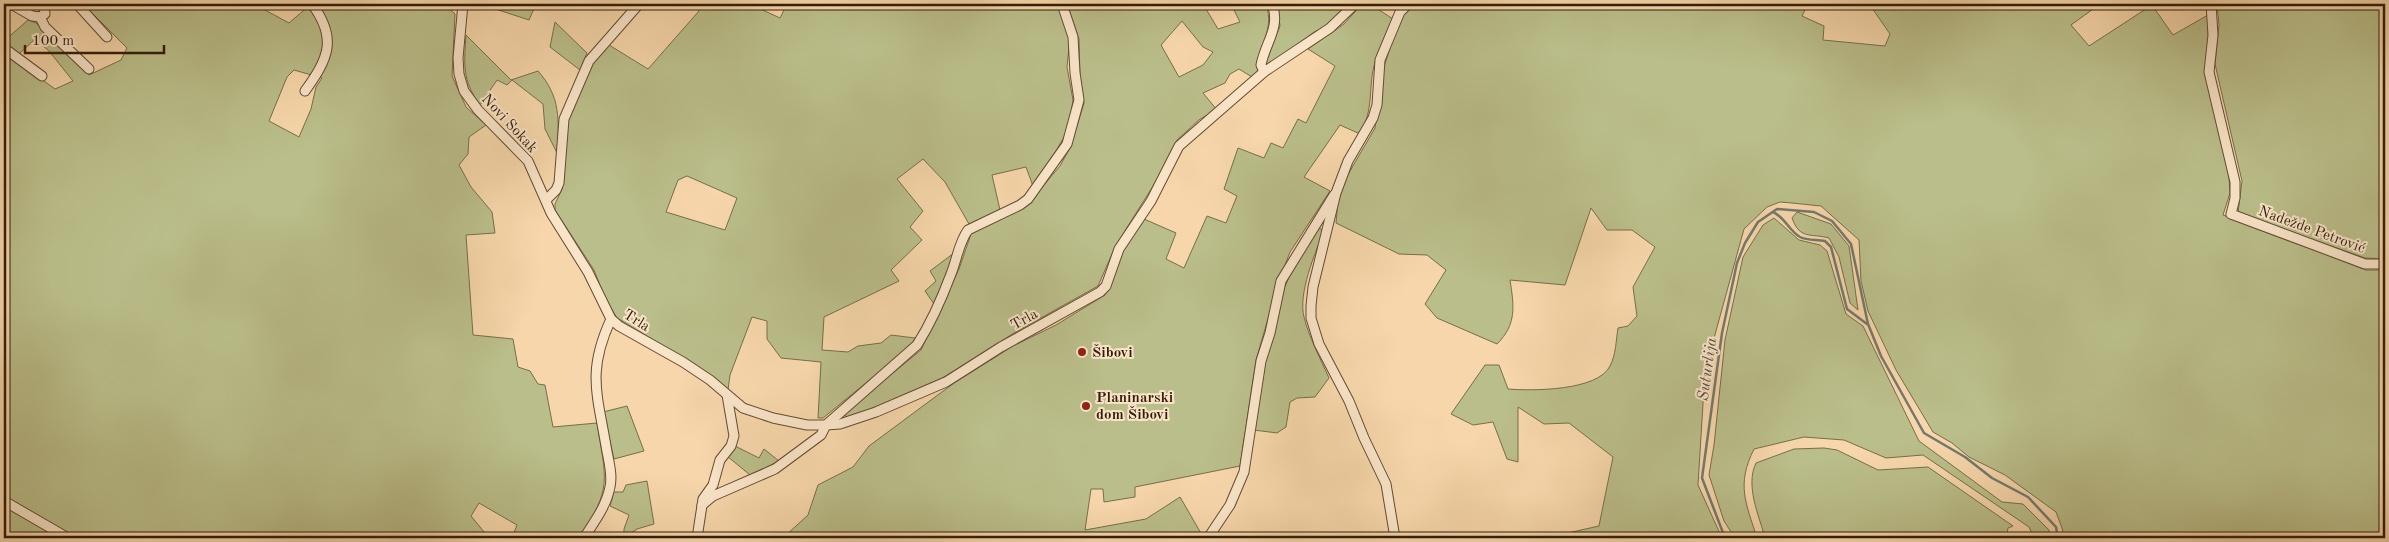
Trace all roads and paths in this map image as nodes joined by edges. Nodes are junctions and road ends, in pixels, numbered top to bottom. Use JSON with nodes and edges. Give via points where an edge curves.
{"nodes":[{"id":1,"x":11,"y":4,"type":"edge"},
{"id":2,"x":44,"y":4,"type":"edge"},
{"id":3,"x":77,"y":4,"type":"edge"},
{"id":4,"x":312,"y":4,"type":"edge"},
{"id":5,"x":463,"y":4,"type":"edge"},
{"id":6,"x":639,"y":4,"type":"edge"},
{"id":7,"x":1062,"y":4,"type":"edge"},
{"id":8,"x":1272,"y":4,"type":"edge"},
{"id":9,"x":1355,"y":4,"type":"edge"},
{"id":10,"x":1408,"y":4,"type":"edge"},
{"id":11,"x":2211,"y":4,"type":"edge"},
{"id":12,"x":40,"y":17,"type":"junction"},
{"id":13,"x":107,"y":37,"type":"dead end"},
{"id":14,"x":4,"y":48,"type":"edge"},
{"id":15,"x":89,"y":69,"type":"dead end"},
{"id":16,"x":1264,"y":72,"type":"junction"},
{"id":17,"x":42,"y":76,"type":"dead end"},
{"id":18,"x":305,"y":91,"type":"dead end"},
{"id":19,"x":1336,"y":193,"type":"junction"},
{"id":20,"x":546,"y":200,"type":"junction"},
{"id":21,"x":2385,"y":264,"type":"edge"},
{"id":22,"x":611,"y":319,"type":"junction"},
{"id":23,"x":727,"y":395,"type":"junction"},
{"id":24,"x":826,"y":425,"type":"junction"},
{"id":25,"x":4,"y":501,"type":"edge"},
{"id":26,"x":702,"y":505,"type":"junction"},
{"id":27,"x":68,"y":538,"type":"edge"},
{"id":28,"x":584,"y":538,"type":"edge"},
{"id":29,"x":697,"y":538,"type":"edge"},
{"id":30,"x":1208,"y":538,"type":"edge"},
{"id":31,"x":1395,"y":538,"type":"edge"}],
"edges":[{"from":1,"to":12,"type":"street"},
{"from":2,"to":12,"type":"street","via":[[45,14]]},
{"from":3,"to":13,"type":"street"},
{"from":4,"to":18,"type":"street","via":[[322,18],[329,47]]},
{"from":5,"to":20,"type":"street","name":"Novi Sokak","via":[[458,58],[464,92],[528,161]]},
{"from":6,"to":20,"type":"street","via":[[589,61],[564,119],[559,183]]},
{"from":7,"to":24,"type":"street","via":[[1074,37],[1074,73],[1079,100],[1063,151],[1028,199],[968,230],[944,291],[917,345]]},
{"from":8,"to":16,"type":"street","via":[[1276,17],[1261,65]]},
{"from":9,"to":16,"type":"street","name":"Trla","via":[[1330,28]]},
{"from":10,"to":19,"type":"street","via":[[1400,12],[1380,60],[1373,118],[1348,161]]},
{"from":11,"to":21,"type":"street","name":"Nadežde Petrović","via":[[2210,72],[2235,182],[2231,214],[2364,264]]},
{"from":12,"to":15,"type":"street","via":[[45,27]]},
{"from":14,"to":17,"type":"street"},
{"from":16,"to":24,"type":"street","name":"Trla","via":[[1179,146],[1151,201],[1126,237],[1106,286],[1100,292],[1001,346],[946,382],[876,412],[840,424]]},
{"from":19,"to":30,"type":"street","via":[[1282,281],[1261,361],[1244,472],[1230,505]]},
{"from":19,"to":31,"type":"street","via":[[1312,288],[1311,318],[1319,344],[1386,484]]},
{"from":20,"to":22,"type":"street","name":"Novi Sokak"},
{"from":22,"to":23,"type":"street","name":"Trla","via":[[683,362]]},
{"from":22,"to":28,"type":"street","via":[[600,344],[594,373],[610,487],[599,516]]},
{"from":23,"to":24,"type":"street","name":"Trla","via":[[743,408],[773,418]]},
{"from":23,"to":26,"type":"street","via":[[734,436],[720,460],[713,485]]},
{"from":24,"to":26,"type":"street","via":[[820,435],[775,469],[713,496]]},
{"from":25,"to":27,"type":"street"},
{"from":26,"to":29,"type":"street"}]}
